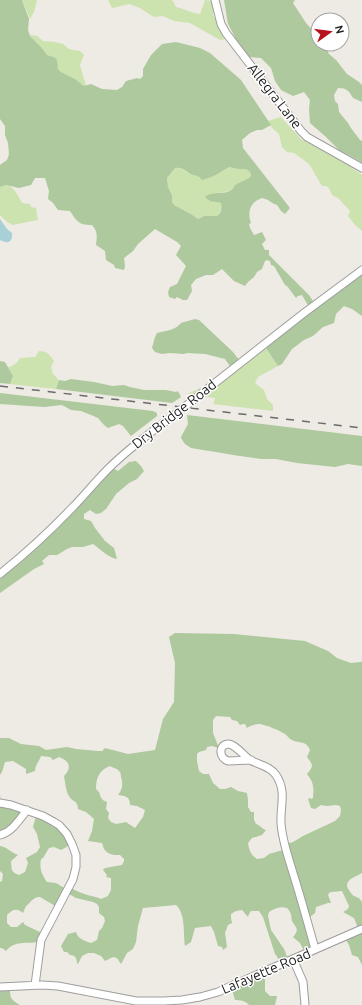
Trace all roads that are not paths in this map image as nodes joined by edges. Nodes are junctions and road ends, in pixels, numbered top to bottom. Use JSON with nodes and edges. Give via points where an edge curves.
{"nodes":[{"id":1,"x":215,"y":0,"type":"edge"},
{"id":2,"x":362,"y":168,"type":"edge"},
{"id":3,"x":362,"y":270,"type":"edge"},
{"id":4,"x":0,"y":574,"type":"edge"},
{"id":5,"x":251,"y":760,"type":"dead end"},
{"id":6,"x":0,"y":803,"type":"edge"},
{"id":7,"x":26,"y":810,"type":"junction"},
{"id":8,"x":0,"y":835,"type":"edge"},
{"id":9,"x":362,"y":929,"type":"edge"},
{"id":10,"x":315,"y":949,"type":"junction"},
{"id":11,"x":293,"y":959,"type":"junction"},
{"id":12,"x":35,"y":985,"type":"junction"},
{"id":13,"x":0,"y":987,"type":"edge"},
{"id":14,"x":306,"y":1005,"type":"edge"}],
"edges":[{"from":1,"to":2,"type":"street","name":"Allegra Lane","via":[[226,34],[301,131],[307,137]]},
{"from":3,"to":4,"type":"street","name":"Dry Bridge Road","bridge":true,"via":[[124,454],[54,526]]},
{"from":5,"to":10,"type":"street","via":[[266,766],[280,783],[283,795],[281,817],[284,841]]},
{"from":6,"to":7,"type":"street"},
{"from":7,"to":8,"type":"street","via":[[10,830]]},
{"from":7,"to":12,"type":"street","via":[[59,825],[67,834],[76,855],[75,873],[71,884],[41,940]]},
{"from":9,"to":10,"type":"street","name":"Lafayette Road"},
{"from":10,"to":11,"type":"street","name":"Lafayette Road"},
{"from":11,"to":12,"type":"street","name":"Lafayette Road","via":[[218,992],[182,1000],[136,1000],[62,986]]},
{"from":11,"to":14,"type":"street","via":[[303,982]]},
{"from":12,"to":13,"type":"street","name":"Lafayette Road"}]}
